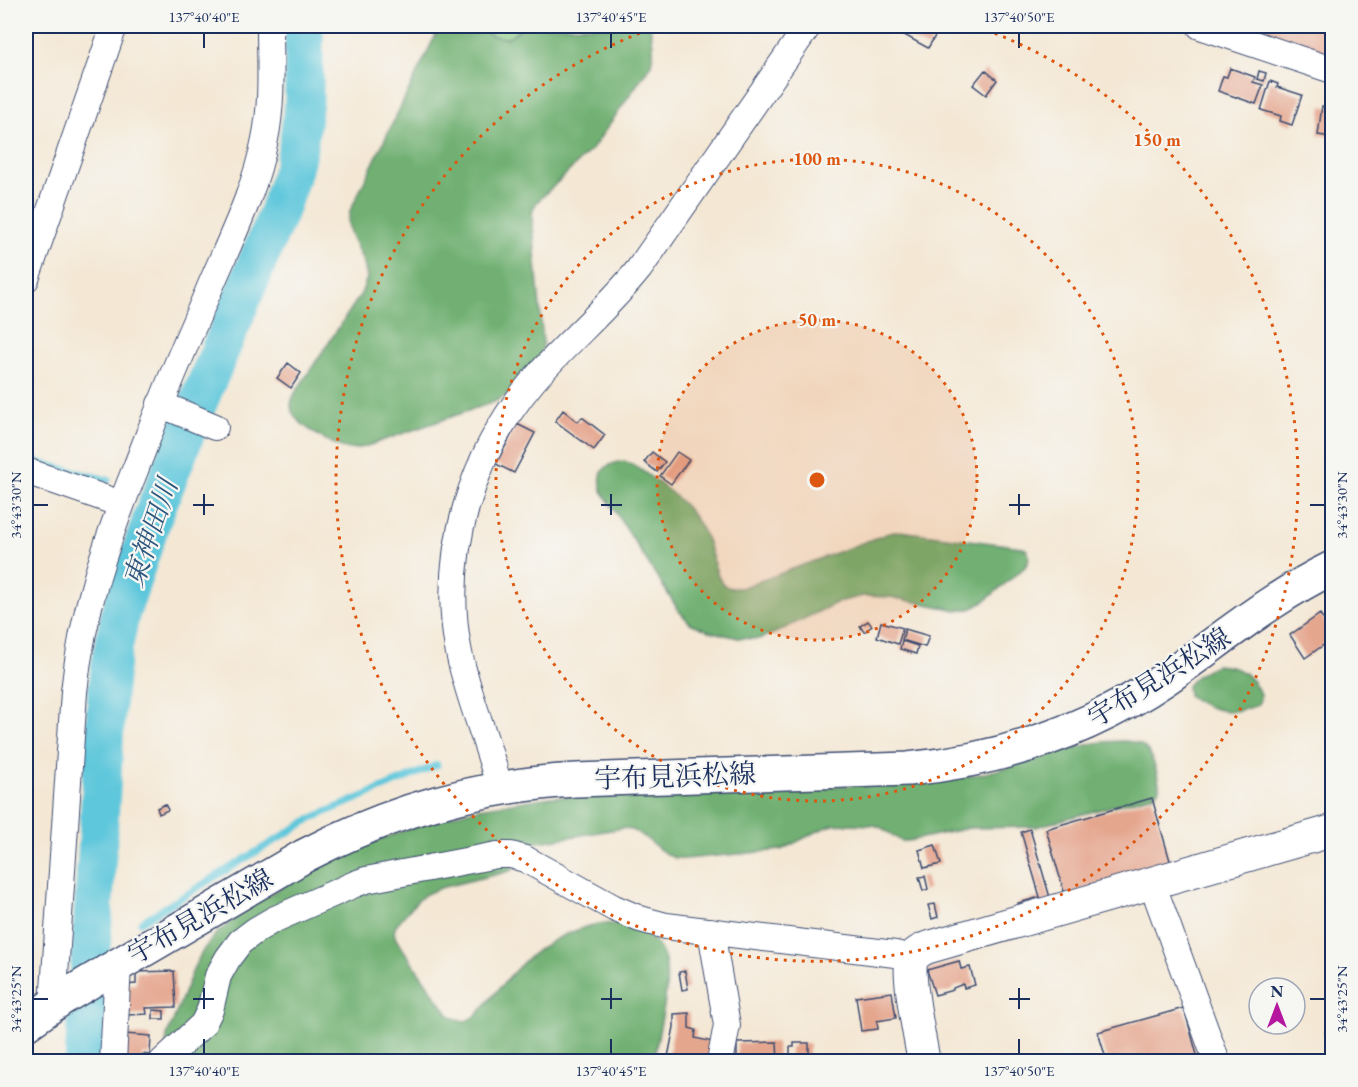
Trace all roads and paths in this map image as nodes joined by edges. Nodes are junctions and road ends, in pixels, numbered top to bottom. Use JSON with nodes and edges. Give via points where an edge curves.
{"nodes":[{"id":1,"x":114,"y":26,"type":"edge"},
{"id":2,"x":270,"y":26,"type":"edge"},
{"id":3,"x":808,"y":26,"type":"edge"},
{"id":4,"x":1200,"y":26,"type":"edge"},
{"id":5,"x":1332,"y":70,"type":"edge"},
{"id":6,"x":26,"y":279,"type":"edge"},
{"id":7,"x":163,"y":405,"type":"junction"},
{"id":8,"x":215,"y":427,"type":"dead end"},
{"id":9,"x":26,"y":471,"type":"edge"},
{"id":10,"x":121,"y":504,"type":"junction"},
{"id":11,"x":1332,"y":568,"type":"edge"},
{"id":12,"x":499,"y":787,"type":"junction"},
{"id":13,"x":1332,"y":831,"type":"edge"},
{"id":14,"x":1152,"y":883,"type":"junction"},
{"id":15,"x":711,"y":932,"type":"junction"},
{"id":16,"x":913,"y":958,"type":"junction"},
{"id":17,"x":116,"y":966,"type":"junction"},
{"id":18,"x":57,"y":1002,"type":"junction"},
{"id":19,"x":26,"y":1024,"type":"edge"},
{"id":20,"x":113,"y":1062,"type":"edge"},
{"id":21,"x":162,"y":1062,"type":"edge"},
{"id":22,"x":720,"y":1062,"type":"edge"},
{"id":23,"x":924,"y":1062,"type":"edge"},
{"id":24,"x":1217,"y":1062,"type":"edge"}],
"edges":[{"from":1,"to":6,"type":"street"},
{"from":2,"to":7,"type":"street","via":[[271,98],[260,160]]},
{"from":3,"to":12,"type":"street","via":[[639,269],[516,403],[476,478],[460,532],[454,617],[463,673]]},
{"from":4,"to":5,"type":"street"},
{"from":7,"to":8,"type":"street"},
{"from":7,"to":10,"type":"street"},
{"from":9,"to":10,"type":"street"},
{"from":10,"to":18,"type":"street","via":[[93,586],[77,660]]},
{"from":11,"to":12,"type":"main road","name":"宇布見浜松線","via":[[1298,586],[1122,705],[1077,727],[1006,752],[908,769],[550,781]]},
{"from":12,"to":17,"type":"main road","name":"宇布見浜松線","via":[[427,806],[328,843]]},
{"from":13,"to":14,"type":"street"},
{"from":14,"to":16,"type":"street","via":[[926,948]]},
{"from":14,"to":24,"type":"street"},
{"from":15,"to":16,"type":"street"},
{"from":15,"to":21,"type":"street","via":[[640,919],[512,855],[366,880],[273,920],[240,942],[218,976],[203,1024]]},
{"from":15,"to":22,"type":"street","via":[[727,1025]]},
{"from":16,"to":23,"type":"street","via":[[910,973]]},
{"from":17,"to":18,"type":"main road","name":"宇布見浜松線"},
{"from":17,"to":20,"type":"street"},
{"from":18,"to":19,"type":"main road","name":"宇布見浜松線"}]}
